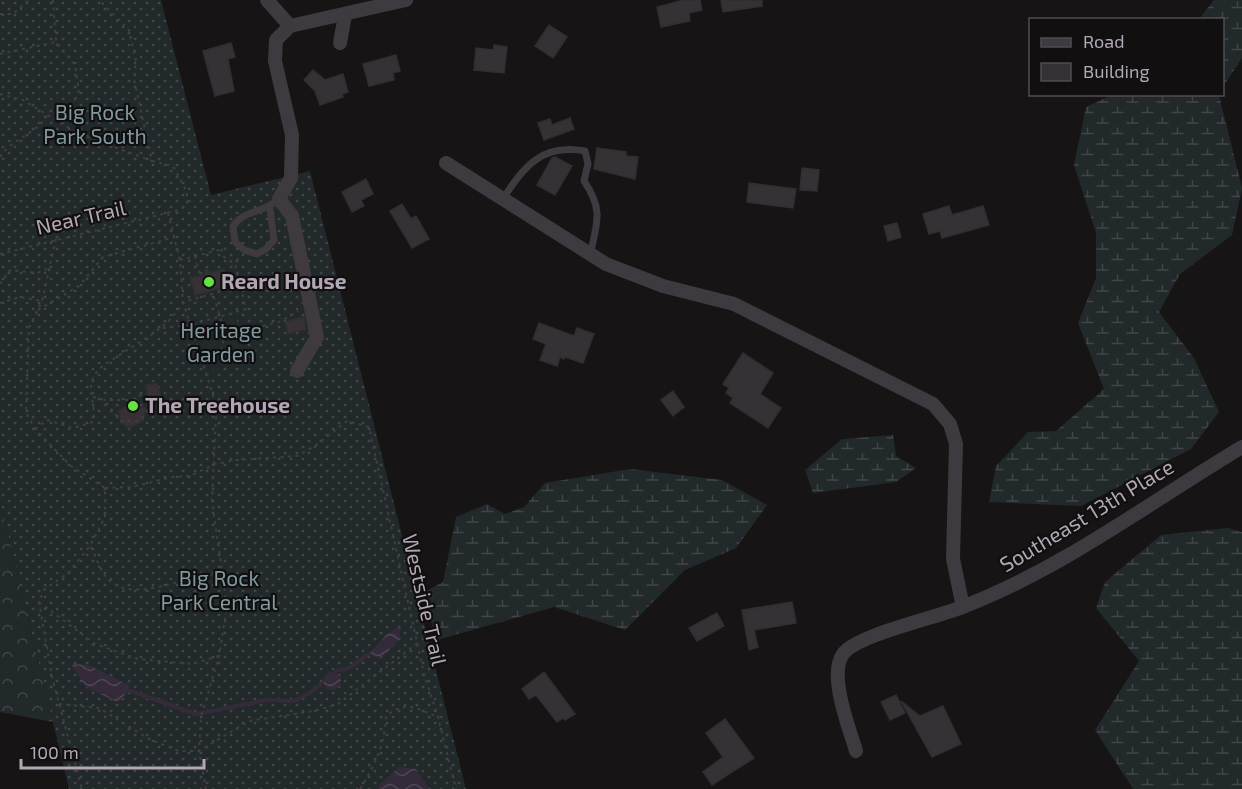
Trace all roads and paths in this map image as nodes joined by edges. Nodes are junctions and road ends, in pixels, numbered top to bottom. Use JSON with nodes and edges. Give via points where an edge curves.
{"nodes":[{"id":1,"x":29,"y":0,"type":"edge"},
{"id":2,"x":53,"y":0,"type":"edge"},
{"id":3,"x":99,"y":0,"type":"edge"},
{"id":4,"x":267,"y":0,"type":"edge"},
{"id":5,"x":406,"y":0,"type":"edge"},
{"id":6,"x":0,"y":14,"type":"edge"},
{"id":7,"x":345,"y":15,"type":"junction"},
{"id":8,"x":290,"y":26,"type":"junction"},
{"id":9,"x":56,"y":42,"type":"junction"},
{"id":10,"x":340,"y":43,"type":"dead end"},
{"id":11,"x":0,"y":54,"type":"edge"},
{"id":12,"x":1,"y":95,"type":"edge"},
{"id":13,"x":48,"y":113,"type":"junction"},
{"id":14,"x":64,"y":124,"type":"junction"},
{"id":15,"x":0,"y":157,"type":"edge"},
{"id":16,"x":152,"y":161,"type":"junction"},
{"id":17,"x":446,"y":164,"type":"dead end"},
{"id":18,"x":502,"y":200,"type":"junction"},
{"id":19,"x":274,"y":204,"type":"junction"},
{"id":20,"x":168,"y":213,"type":"junction"},
{"id":21,"x":175,"y":237,"type":"junction"},
{"id":22,"x":56,"y":239,"type":"junction"},
{"id":23,"x":235,"y":242,"type":"junction"},
{"id":24,"x":221,"y":249,"type":"junction"},
{"id":25,"x":244,"y":250,"type":"junction"},
{"id":26,"x":0,"y":254,"type":"edge"},
{"id":27,"x":590,"y":255,"type":"junction"},
{"id":28,"x":195,"y":256,"type":"junction"},
{"id":29,"x":180,"y":260,"type":"junction"},
{"id":30,"x":235,"y":264,"type":"junction"},
{"id":31,"x":50,"y":267,"type":"junction"},
{"id":32,"x":200,"y":276,"type":"dead end"},
{"id":33,"x":0,"y":284,"type":"edge"},
{"id":34,"x":241,"y":286,"type":"junction"},
{"id":35,"x":213,"y":294,"type":"junction"},
{"id":36,"x":42,"y":301,"type":"junction"},
{"id":37,"x":183,"y":302,"type":"junction"},
{"id":38,"x":0,"y":303,"type":"edge"},
{"id":39,"x":309,"y":305,"type":"junction"},
{"id":40,"x":38,"y":310,"type":"junction"},
{"id":41,"x":220,"y":317,"type":"junction"},
{"id":42,"x":191,"y":327,"type":"junction"},
{"id":43,"x":163,"y":328,"type":"junction"},
{"id":44,"x":241,"y":331,"type":"dead end"},
{"id":45,"x":201,"y":361,"type":"junction"},
{"id":46,"x":297,"y":371,"type":"dead end"},
{"id":47,"x":93,"y":397,"type":"junction"},
{"id":48,"x":104,"y":400,"type":"junction"},
{"id":49,"x":35,"y":429,"type":"junction"},
{"id":50,"x":1242,"y":447,"type":"edge"},
{"id":51,"x":214,"y":464,"type":"junction"},
{"id":52,"x":105,"y":488,"type":"junction"},
{"id":53,"x":90,"y":546,"type":"junction"},
{"id":54,"x":224,"y":585,"type":"junction"},
{"id":55,"x":39,"y":602,"type":"junction"},
{"id":56,"x":963,"y":607,"type":"junction"},
{"id":57,"x":419,"y":642,"type":"junction"},
{"id":58,"x":219,"y":656,"type":"junction"},
{"id":59,"x":59,"y":704,"type":"junction"},
{"id":60,"x":438,"y":717,"type":"junction"},
{"id":61,"x":199,"y":751,"type":"junction"},
{"id":62,"x":855,"y":751,"type":"dead end"},
{"id":63,"x":82,"y":789,"type":"edge"},
{"id":64,"x":206,"y":789,"type":"edge"},
{"id":65,"x":360,"y":789,"type":"edge"},
{"id":66,"x":456,"y":789,"type":"edge"}],
"edges":[{"from":1,"to":6,"type":"path","via":[[13,14]]},
{"from":2,"to":9,"type":"path"},
{"from":3,"to":16,"type":"path","via":[[129,30],[136,61],[134,79]]},
{"from":4,"to":8,"type":"street"},
{"from":5,"to":7,"type":"street"},
{"from":7,"to":8,"type":"street"},
{"from":7,"to":10,"type":"street"},
{"from":8,"to":19,"type":"street","via":[[276,40],[275,61],[292,135],[291,178]]},
{"from":9,"to":11,"type":"path"},
{"from":9,"to":14,"type":"path","via":[[75,65],[79,91]]},
{"from":12,"to":13,"type":"path","via":[[23,100]]},
{"from":13,"to":14,"type":"path"},
{"from":13,"to":15,"type":"path","via":[[40,127],[7,146]]},
{"from":14,"to":16,"type":"path","via":[[77,133]]},
{"from":16,"to":20,"type":"path","via":[[173,166],[187,192],[187,205]]},
{"from":17,"to":18,"type":"street"},
{"from":18,"to":27,"type":"street"},
{"from":18,"to":27,"type":"lane","via":[[523,170],[542,154],[567,147],[585,151],[588,164],[584,181],[595,197],[598,216]]},
{"from":19,"to":23,"type":"lane","via":[[239,219],[233,226]]},
{"from":19,"to":25,"type":"lane","via":[[274,240],[257,254]]},
{"from":19,"to":39,"type":"street","via":[[292,216]]},
{"from":20,"to":21,"type":"path"},
{"from":20,"to":22,"type":"path","name":"Near Trail"},
{"from":21,"to":29,"type":"path"},
{"from":21,"to":40,"type":"path","via":[[103,257],[79,286]]},
{"from":22,"to":26,"type":"path","name":"Near Trail"},
{"from":22,"to":31,"type":"path"},
{"from":23,"to":24,"type":"path"},
{"from":23,"to":25,"type":"lane"},
{"from":24,"to":28,"type":"path"},
{"from":24,"to":30,"type":"path","via":[[224,257]]},
{"from":25,"to":30,"type":"path"},
{"from":27,"to":56,"type":"street","via":[[630,275],[734,304],[933,404],[950,424],[956,444],[953,559]]},
{"from":28,"to":29,"type":"path"},
{"from":28,"to":32,"type":"path"},
{"from":29,"to":37,"type":"path"},
{"from":30,"to":34,"type":"path"},
{"from":31,"to":33,"type":"path","via":[[37,273],[10,270]]},
{"from":31,"to":36,"type":"path"},
{"from":34,"to":35,"type":"path"},
{"from":34,"to":41,"type":"path","via":[[246,309]]},
{"from":35,"to":37,"type":"path"},
{"from":35,"to":41,"type":"path"},
{"from":36,"to":38,"type":"path","via":[[20,297]]},
{"from":36,"to":40,"type":"path"},
{"from":37,"to":42,"type":"path"},
{"from":37,"to":43,"type":"path"},
{"from":39,"to":44,"type":"path","via":[[282,321]]},
{"from":39,"to":46,"type":"street","via":[[317,337]]},
{"from":40,"to":49,"type":"path","via":[[29,328],[26,412]]},
{"from":41,"to":42,"type":"path"},
{"from":41,"to":45,"type":"path","via":[[225,338],[222,351]]},
{"from":42,"to":43,"type":"path"},
{"from":42,"to":45,"type":"path"},
{"from":43,"to":47,"type":"path","via":[[103,365],[93,377]]},
{"from":45,"to":51,"type":"path","via":[[216,417]]},
{"from":47,"to":48,"type":"path"},
{"from":47,"to":49,"type":"path","via":[[93,422],[73,428],[47,420]]},
{"from":48,"to":48,"type":"path","via":[[121,421],[138,421],[149,412],[150,403],[140,396],[132,400]]},
{"from":49,"to":52,"type":"path","via":[[71,466]]},
{"from":50,"to":56,"type":"street","name":"Southeast 13th Place","via":[[1055,564]]},
{"from":51,"to":52,"type":"path","via":[[190,476]]},
{"from":51,"to":54,"type":"path","via":[[212,500]]},
{"from":51,"to":57,"type":"path","name":"Westside Trail","via":[[297,456],[347,421],[369,427]]},
{"from":52,"to":53,"type":"path","via":[[105,517]]},
{"from":53,"to":54,"type":"path","via":[[107,579],[121,589],[162,587],[209,574]]},
{"from":53,"to":55,"type":"path","via":[[69,572],[44,590]]},
{"from":54,"to":58,"type":"path","via":[[228,607]]},
{"from":55,"to":58,"type":"path","via":[[94,644],[138,659],[192,664]]},
{"from":55,"to":59,"type":"path"},
{"from":56,"to":62,"type":"street","name":"Southeast 13th Place","via":[[847,648],[841,656],[837,681]]},
{"from":57,"to":60,"type":"path","name":"Westside Trail","via":[[424,674]]},
{"from":57,"to":61,"type":"path","via":[[338,704],[249,721]]},
{"from":58,"to":61,"type":"path","via":[[201,717]]},
{"from":59,"to":61,"type":"path","via":[[99,708],[149,739],[179,751]]},
{"from":59,"to":63,"type":"path"},
{"from":60,"to":65,"type":"path","via":[[407,705],[386,716],[376,764]]},
{"from":60,"to":66,"type":"path","name":"Westside Trail"},
{"from":61,"to":64,"type":"path"}]}
